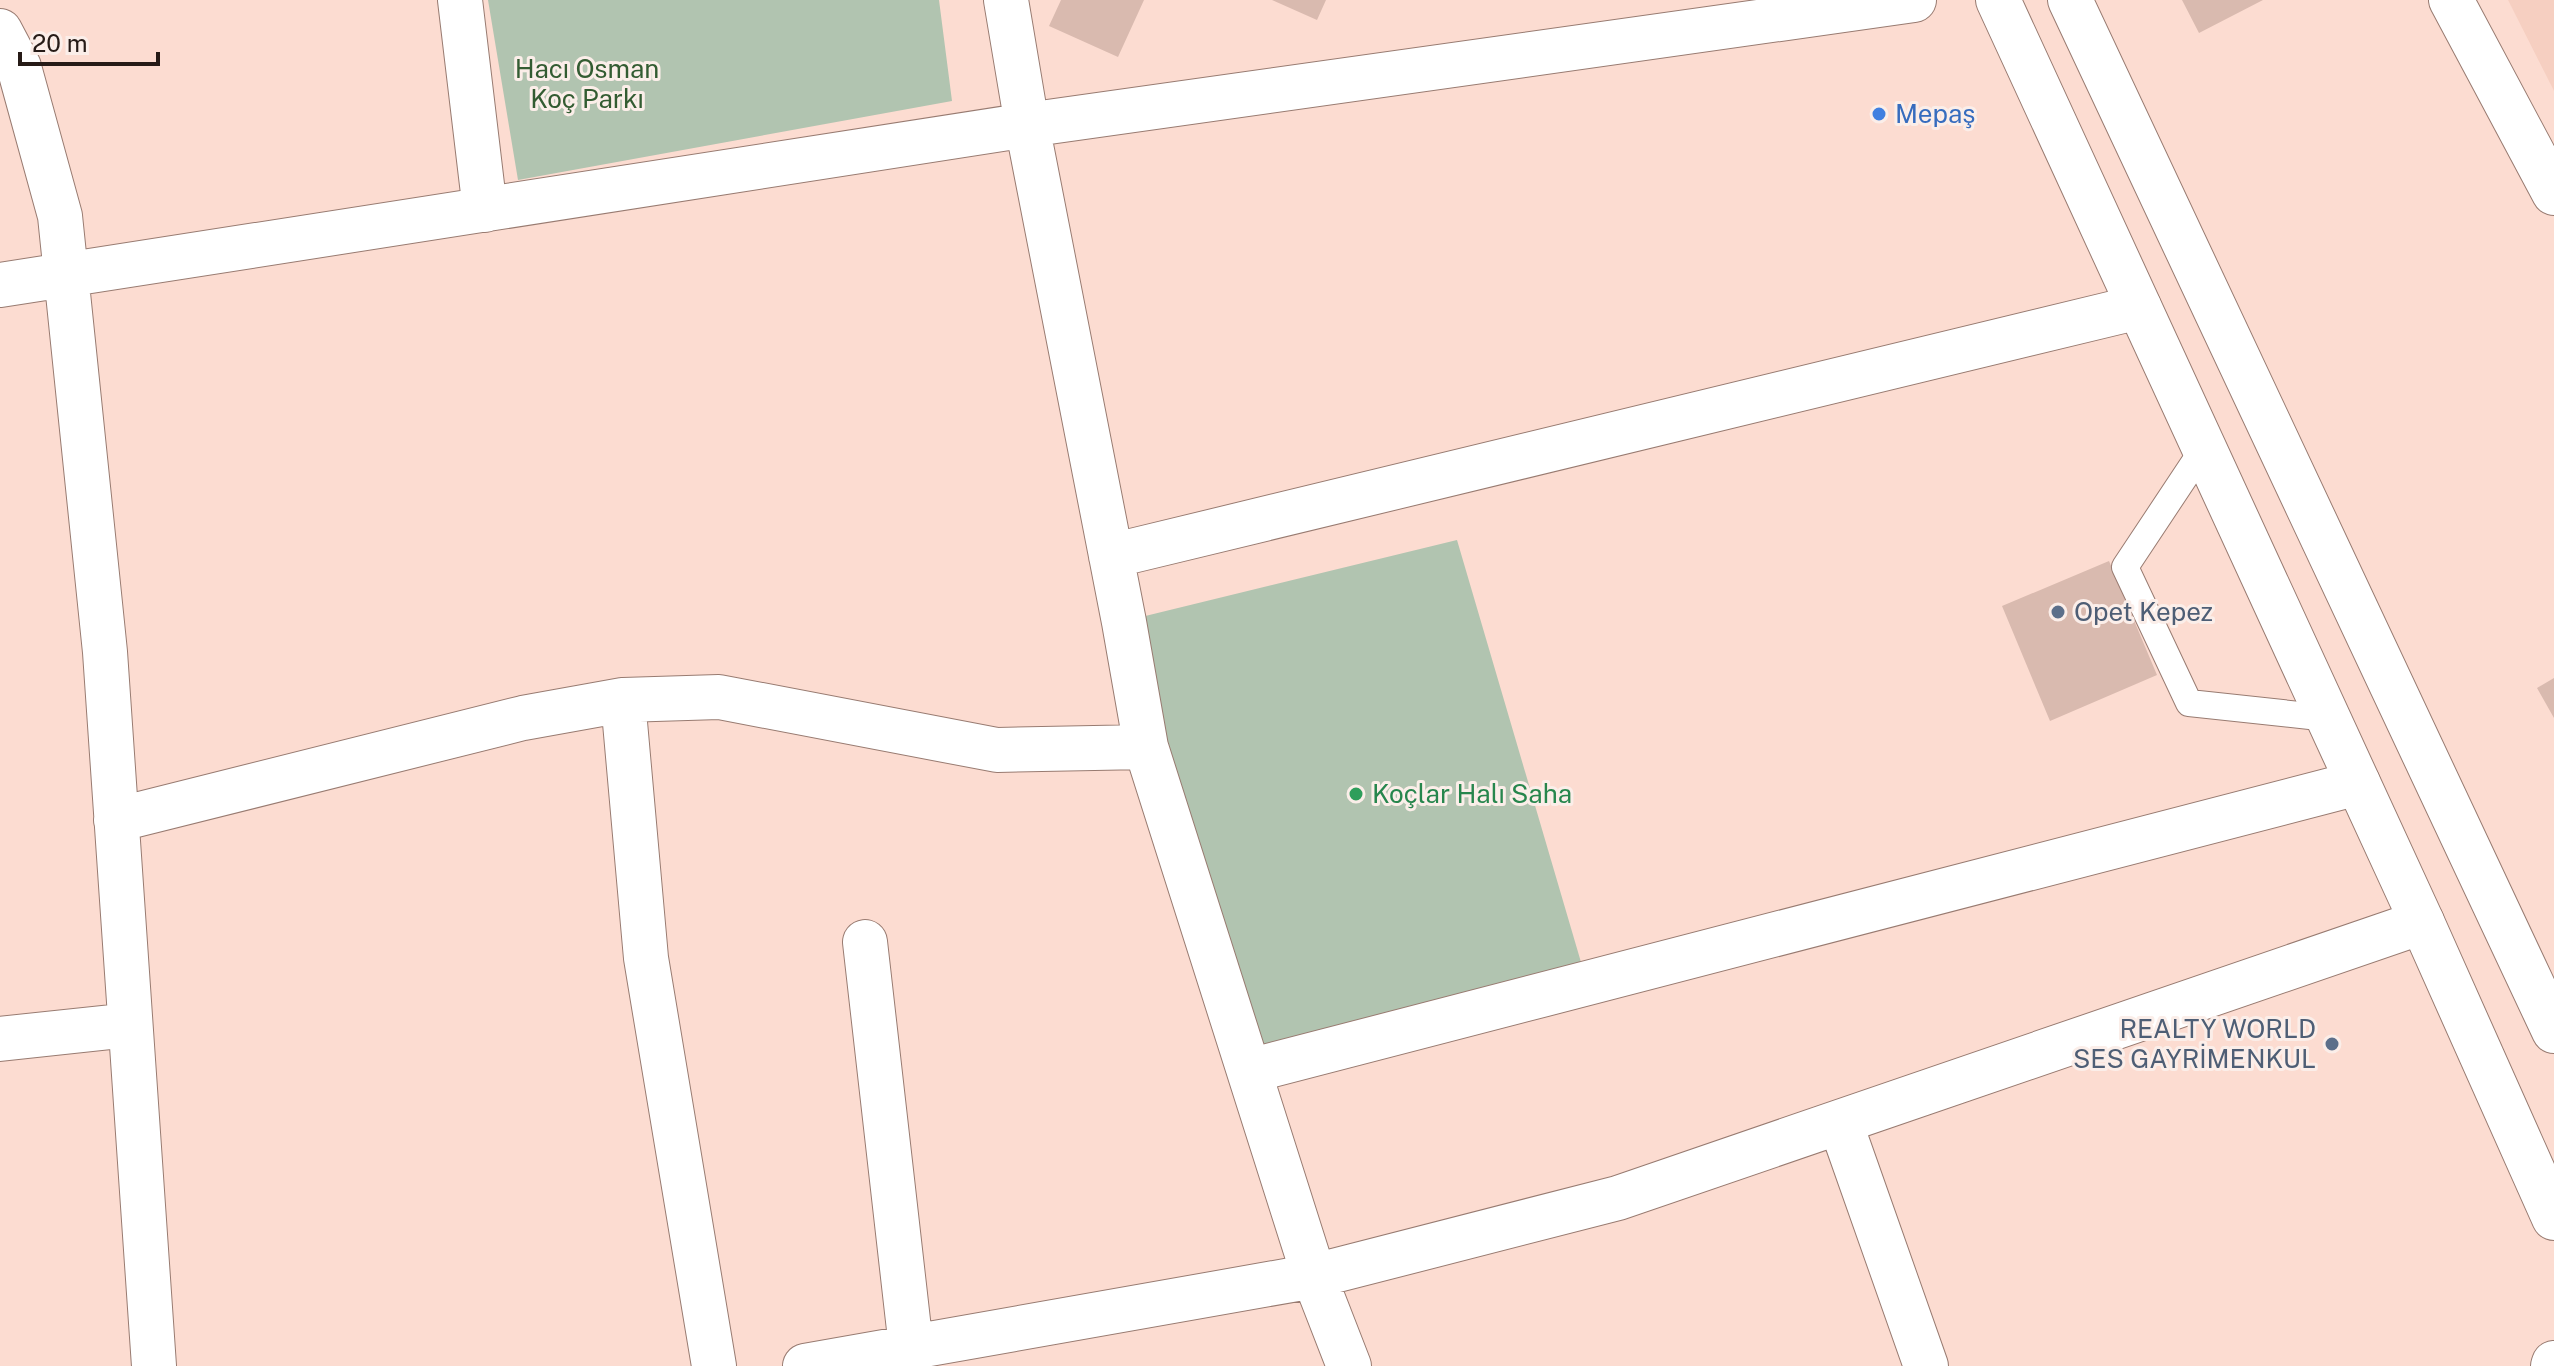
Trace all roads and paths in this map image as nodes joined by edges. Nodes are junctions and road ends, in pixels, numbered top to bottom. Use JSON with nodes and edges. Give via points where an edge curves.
{"nodes":[{"id":1,"x":460,"y":0,"type":"edge"},
{"id":2,"x":1006,"y":0,"type":"edge"},
{"id":3,"x":1914,"y":0,"type":"edge"},
{"id":4,"x":1998,"y":0,"type":"edge"},
{"id":5,"x":2070,"y":0,"type":"edge"},
{"id":6,"x":2451,"y":0,"type":"edge"},
{"id":7,"x":0,"y":31,"type":"edge"},
{"id":8,"x":1027,"y":125,"type":"junction"},
{"id":9,"x":2554,"y":193,"type":"edge"},
{"id":10,"x":485,"y":210,"type":"junction"},
{"id":11,"x":67,"y":276,"type":"junction"},
{"id":12,"x":0,"y":285,"type":"edge"},
{"id":13,"x":2139,"y":307,"type":"junction"},
{"id":14,"x":2204,"y":448,"type":"junction"},
{"id":15,"x":1111,"y":556,"type":"junction"},
{"id":16,"x":623,"y":700,"type":"junction"},
{"id":17,"x":2328,"y":718,"type":"junction"},
{"id":18,"x":1146,"y":747,"type":"junction"},
{"id":19,"x":2358,"y":783,"type":"junction"},
{"id":20,"x":116,"y":820,"type":"junction"},
{"id":21,"x":2422,"y":922,"type":"junction"},
{"id":22,"x":865,"y":942,"type":"dead end"},
{"id":23,"x":130,"y":1025,"type":"junction"},
{"id":24,"x":2554,"y":1031,"type":"edge"},
{"id":25,"x":0,"y":1039,"type":"edge"},
{"id":26,"x":1249,"y":1071,"type":"junction"},
{"id":27,"x":1840,"y":1122,"type":"junction"},
{"id":28,"x":2554,"y":1218,"type":"edge"},
{"id":29,"x":1314,"y":1276,"type":"junction"},
{"id":30,"x":911,"y":1347,"type":"junction"},
{"id":31,"x":154,"y":1366,"type":"edge"},
{"id":32,"x":714,"y":1366,"type":"edge"},
{"id":33,"x":805,"y":1366,"type":"edge"},
{"id":34,"x":1349,"y":1366,"type":"edge"},
{"id":35,"x":1926,"y":1366,"type":"edge"}],
"edges":[{"from":1,"to":10,"type":"street"},
{"from":2,"to":8,"type":"street"},
{"from":3,"to":8,"type":"street"},
{"from":4,"to":13,"type":"street"},
{"from":5,"to":24,"type":"street"},
{"from":6,"to":9,"type":"street"},
{"from":7,"to":11,"type":"street","via":[[19,67],[56,201]]},
{"from":8,"to":10,"type":"street"},
{"from":8,"to":15,"type":"street"},
{"from":10,"to":11,"type":"street"},
{"from":11,"to":12,"type":"street"},
{"from":11,"to":20,"type":"street","via":[[105,652]]},
{"from":13,"to":14,"type":"street"},
{"from":13,"to":15,"type":"street"},
{"from":14,"to":17,"type":"street"},
{"from":14,"to":17,"type":"lane","via":[[2125,567],[2189,703]]},
{"from":15,"to":18,"type":"street"},
{"from":16,"to":18,"type":"street","via":[[719,697],[997,750]]},
{"from":16,"to":20,"type":"street","via":[[523,718]]},
{"from":16,"to":32,"type":"street","via":[[646,958]]},
{"from":17,"to":19,"type":"street"},
{"from":18,"to":26,"type":"street"},
{"from":19,"to":21,"type":"street"},
{"from":19,"to":26,"type":"street"},
{"from":20,"to":23,"type":"street"},
{"from":21,"to":27,"type":"street"},
{"from":21,"to":28,"type":"street"},
{"from":22,"to":30,"type":"street"},
{"from":23,"to":25,"type":"street"},
{"from":23,"to":31,"type":"street"},
{"from":26,"to":29,"type":"street"},
{"from":27,"to":29,"type":"street","via":[[1618,1198]]},
{"from":27,"to":35,"type":"street"},
{"from":29,"to":30,"type":"street"},
{"from":29,"to":34,"type":"street"},
{"from":30,"to":33,"type":"street"}]}
